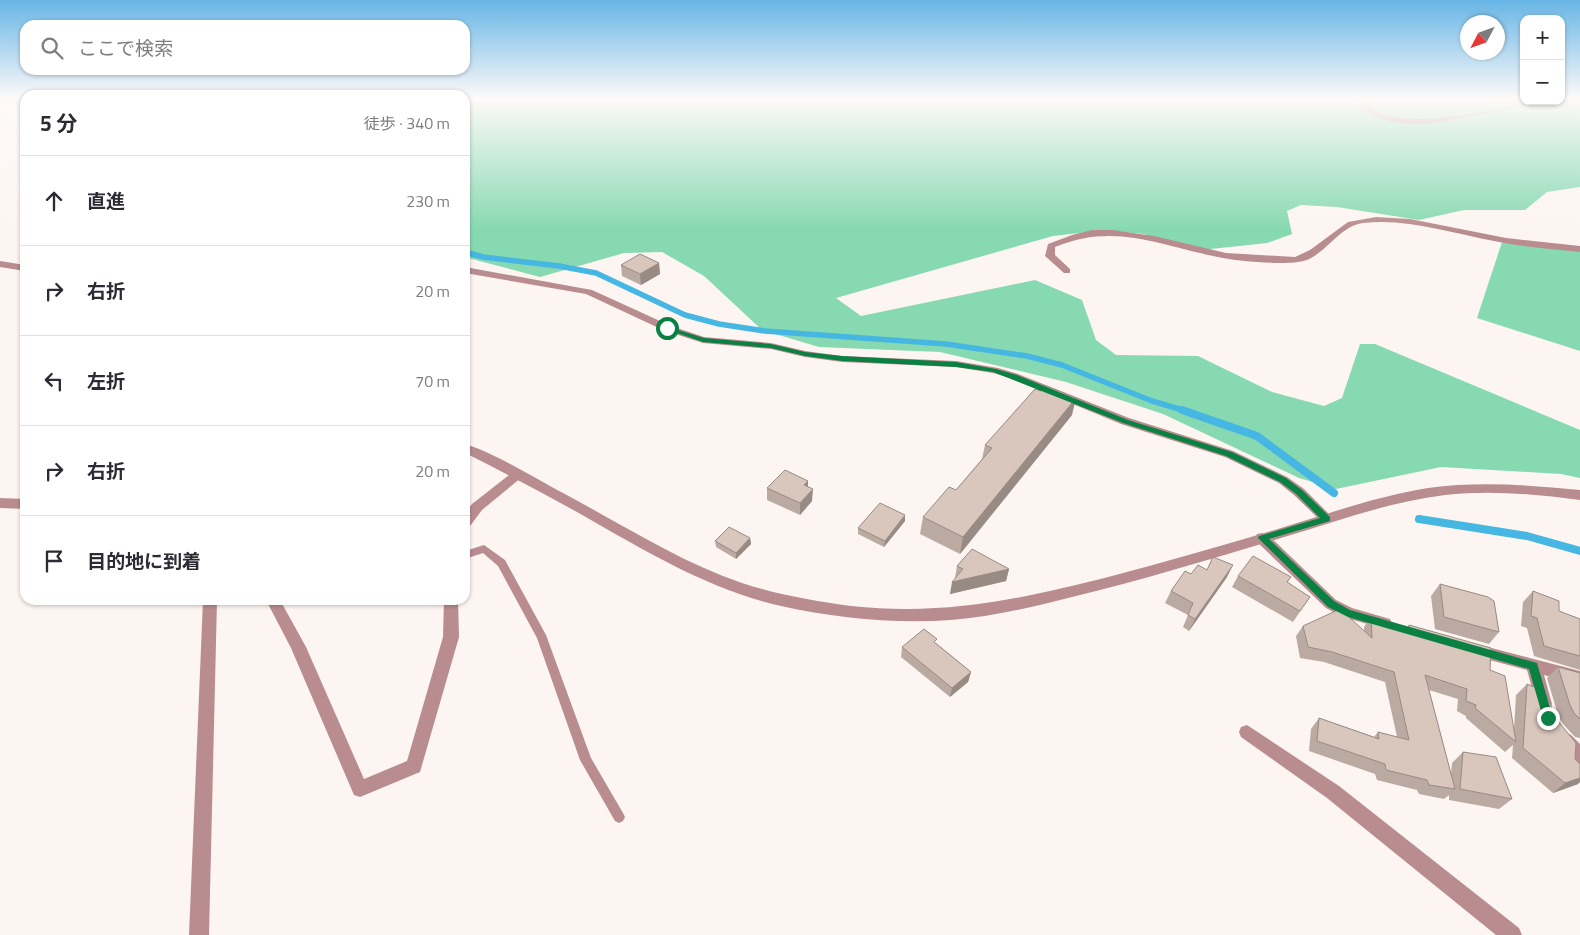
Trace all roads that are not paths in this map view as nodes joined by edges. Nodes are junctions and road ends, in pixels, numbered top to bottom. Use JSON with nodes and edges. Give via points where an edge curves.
{"nodes":[{"id":1,"x":1580,"y":249,"type":"edge"},
{"id":2,"x":0,"y":264,"type":"edge"},
{"id":3,"x":20,"y":267,"type":"edge"},
{"id":4,"x":470,"y":271,"type":"edge"},
{"id":5,"x":1067,"y":271,"type":"dead end"},
{"id":6,"x":470,"y":450,"type":"edge"},
{"id":7,"x":518,"y":474,"type":"junction"},
{"id":8,"x":1580,"y":495,"type":"edge"},
{"id":9,"x":0,"y":503,"type":"edge"},
{"id":10,"x":20,"y":504,"type":"edge"},
{"id":11,"x":470,"y":516,"type":"edge"},
{"id":12,"x":1327,"y":519,"type":"junction"},
{"id":13,"x":1262,"y":538,"type":"junction"},
{"id":14,"x":470,"y":553,"type":"edge"},
{"id":15,"x":210,"y":605,"type":"edge"},
{"id":16,"x":276,"y":605,"type":"edge"},
{"id":17,"x":451,"y":605,"type":"edge"},
{"id":18,"x":1402,"y":629,"type":"edge"},
{"id":19,"x":1458,"y":645,"type":"edge"},
{"id":20,"x":1534,"y":666,"type":"junction"},
{"id":21,"x":1580,"y":678,"type":"edge"},
{"id":22,"x":1247,"y":732,"type":"dead end"},
{"id":23,"x":1580,"y":756,"type":"edge"},
{"id":24,"x":619,"y":817,"type":"dead end"},
{"id":25,"x":199,"y":935,"type":"edge"},
{"id":26,"x":1512,"y":935,"type":"edge"}],
"edges":[{"from":1,"to":5,"type":"street","via":[[1497,239],[1384,219],[1358,221],[1306,258],[1296,260],[1235,258],[1123,232],[1094,232],[1052,246],[1050,256]]},
{"from":2,"to":3,"type":"street"},
{"from":4,"to":12,"type":"street","via":[[589,292],[667,328],[703,340],[771,346],[842,358],[956,364],[994,370],[1125,421],[1229,454],[1283,480]]},
{"from":6,"to":7,"type":"street"},
{"from":7,"to":11,"type":"street"},
{"from":7,"to":13,"type":"street","via":[[648,547],[738,588],[811,606],[859,612],[962,613],[1014,606]]},
{"from":8,"to":12,"type":"street","via":[[1472,488],[1396,499]]},
{"from":9,"to":10,"type":"street"},
{"from":12,"to":13,"type":"street"},
{"from":13,"to":18,"type":"street","via":[[1331,604],[1348,613]]},
{"from":14,"to":24,"type":"lane","via":[[484,549],[502,562],[542,638],[586,760]]},
{"from":15,"to":25,"type":"street"},
{"from":16,"to":17,"type":"street","via":[[298,647],[360,789],[414,766],[451,637]]},
{"from":19,"to":20,"type":"street"},
{"from":20,"to":21,"type":"street"},
{"from":20,"to":23,"type":"street","via":[[1551,724]]},
{"from":22,"to":26,"type":"street","via":[[1333,792]]}]}
